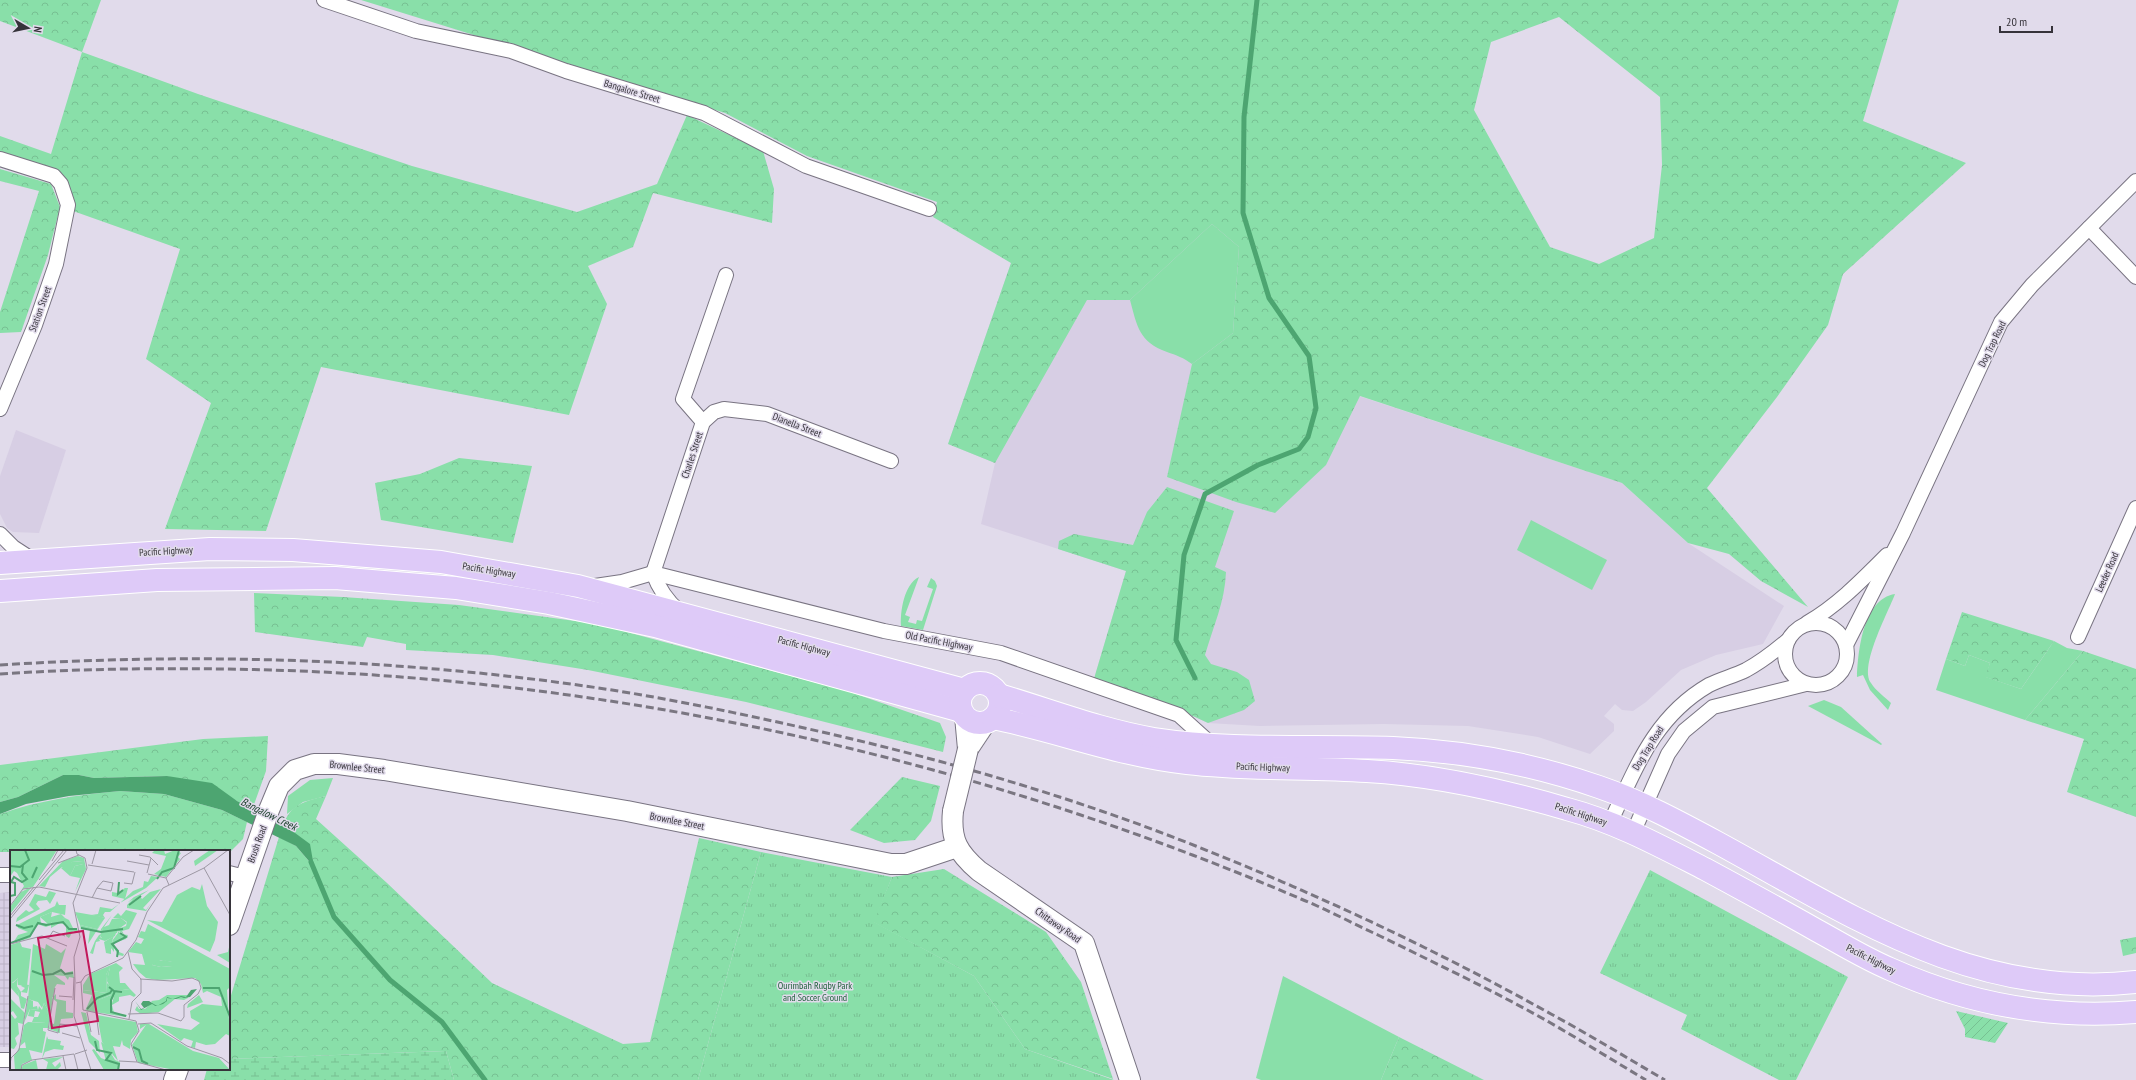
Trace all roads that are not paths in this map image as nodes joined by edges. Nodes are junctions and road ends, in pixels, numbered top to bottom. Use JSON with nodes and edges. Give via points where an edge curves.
{"nodes":[{"id":1,"x":324,"y":0,"type":"edge"},
{"id":2,"x":0,"y":159,"type":"edge"},
{"id":3,"x":2136,"y":181,"type":"edge"},
{"id":4,"x":929,"y":209,"type":"dead end"},
{"id":5,"x":2089,"y":228,"type":"junction"},
{"id":6,"x":726,"y":275,"type":"dead end"},
{"id":7,"x":2136,"y":277,"type":"edge"},
{"id":8,"x":0,"y":409,"type":"edge"},
{"id":9,"x":703,"y":422,"type":"junction"},
{"id":10,"x":891,"y":461,"type":"dead end"},
{"id":11,"x":2136,"y":508,"type":"edge"},
{"id":12,"x":0,"y":534,"type":"edge"},
{"id":13,"x":1898,"y":543,"type":"junction"},
{"id":14,"x":33,"y":560,"type":"junction"},
{"id":15,"x":0,"y":562,"type":"edge"},
{"id":16,"x":653,"y":573,"type":"junction"},
{"id":17,"x":578,"y":586,"type":"junction"},
{"id":18,"x":0,"y":591,"type":"edge"},
{"id":19,"x":683,"y":614,"type":"junction"},
{"id":20,"x":1805,"y":624,"type":"junction"},
{"id":21,"x":2078,"y":637,"type":"dead end"},
{"id":22,"x":1788,"y":640,"type":"junction"},
{"id":23,"x":1846,"y":645,"type":"junction"},
{"id":24,"x":1806,"y":684,"type":"junction"},
{"id":25,"x":965,"y":690,"type":"junction"},
{"id":26,"x":998,"y":695,"type":"junction"},
{"id":27,"x":963,"y":713,"type":"junction"},
{"id":28,"x":990,"y":720,"type":"junction"},
{"id":29,"x":1211,"y":744,"type":"junction"},
{"id":30,"x":968,"y":749,"type":"junction"},
{"id":31,"x":295,"y":770,"type":"joint"},
{"id":32,"x":1623,"y":796,"type":"junction"},
{"id":33,"x":1645,"y":806,"type":"junction"},
{"id":34,"x":1610,"y":823,"type":"junction"},
{"id":35,"x":1633,"y":833,"type":"junction"},
{"id":36,"x":957,"y":847,"type":"junction"},
{"id":37,"x":237,"y":875,"type":"edge"},
{"id":38,"x":230,"y":919,"type":"edge"},
{"id":39,"x":2136,"y":982,"type":"edge"},
{"id":40,"x":2136,"y":1012,"type":"edge"},
{"id":41,"x":178,"y":1070,"type":"edge"},
{"id":42,"x":174,"y":1080,"type":"edge"},
{"id":43,"x":1130,"y":1080,"type":"edge"}],
"edges":[{"from":1,"to":4,"type":"street","name":"Bangalore Street","via":[[416,31],[511,51],[566,71],[704,113],[806,166]]},
{"from":2,"to":8,"type":"street","name":"Station Street","via":[[54,176],[61,184],[68,205],[56,264],[35,325]]},
{"from":3,"to":5,"type":"street","name":"Dog Trap Road"},
{"from":5,"to":7,"type":"street"},
{"from":5,"to":13,"type":"street","name":"Dog Trap Road","via":[[2032,285],[2001,322]]},
{"from":6,"to":9,"type":"street","name":"Charles Street","via":[[683,399]]},
{"from":9,"to":10,"type":"street","name":"Dianella Street","via":[[714,412],[724,409],[768,414]]},
{"from":9,"to":16,"type":"street","name":"Charles Street"},
{"from":11,"to":21,"type":"street","name":"Leeder Road"},
{"from":12,"to":14,"type":"street","via":[[13,547]]},
{"from":13,"to":20,"type":"street","name":"Dog Trap Road","via":[[1852,591]]},
{"from":13,"to":23,"type":"street","name":"Dog Trap Road"},
{"from":14,"to":15,"type":"main road","name":"Pacific Highway"},
{"from":14,"to":17,"type":"main road","name":"Pacific Highway","via":[[210,549],[294,550],[441,562]]},
{"from":16,"to":17,"type":"street","via":[[609,585]]},
{"from":16,"to":19,"type":"street","via":[[665,598]]},
{"from":16,"to":29,"type":"street","name":"Old Pacific Highway","via":[[884,631],[1001,653],[1179,716]]},
{"from":17,"to":19,"type":"main road","name":"Pacific Highway"},
{"from":18,"to":27,"type":"main road","name":"Pacific Highway","via":[[157,580],[335,578],[456,588],[556,604],[655,626]]},
{"from":19,"to":25,"type":"main road","name":"Pacific Highway"},
{"from":20,"to":22,"type":"street","via":[[1792,633]]},
{"from":20,"to":23,"type":"street","via":[[1815,622],[1834,628]]},
{"from":22,"to":24,"type":"street","via":[[1785,661],[1797,679]]},
{"from":22,"to":32,"type":"street","name":"Dog Trap Road","via":[[1746,670],[1709,685],[1674,711],[1658,729],[1645,750]]},
{"from":23,"to":24,"type":"street","via":[[1846,663],[1836,678],[1827,683]]},
{"from":24,"to":33,"type":"street","name":"Dog Trap Road","via":[[1713,707],[1684,731],[1668,754]]},
{"from":25,"to":26,"type":"main road","via":[[970,685],[983,683],[990,685]]},
{"from":25,"to":27,"type":"main road","via":[[961,697]]},
{"from":26,"to":28,"type":"main road","via":[[1000,708]]},
{"from":26,"to":29,"type":"main road","name":"Pacific Highway","via":[[1155,739]]},
{"from":27,"to":28,"type":"main road","via":[[976,723]]},
{"from":27,"to":30,"type":"street"},
{"from":28,"to":30,"type":"street"},
{"from":28,"to":34,"type":"main road","name":"Pacific Highway","via":[[1031,726],[1121,752],[1187,763],[1368,771],[1448,780],[1526,797]]},
{"from":29,"to":32,"type":"main road","name":"Pacific Highway","via":[[1396,748],[1444,752],[1518,764]]},
{"from":30,"to":36,"type":"street","bridge":true,"via":[[953,811],[951,829]]},
{"from":31,"to":36,"type":"street","name":"Brownlee Street","via":[[304,766],[325,764],[384,770],[627,811],[891,864],[912,863]]},
{"from":31,"to":37,"type":"street","name":"Brush Road","via":[[279,786],[259,840]]},
{"from":32,"to":33,"type":"main road","name":"Pacific Highway"},
{"from":32,"to":34,"type":"street","name":"Dog Trap Road"},
{"from":33,"to":35,"type":"street","name":"Dog Trap Road"},
{"from":33,"to":39,"type":"main road","name":"Pacific Highway","via":[[1878,930],[1936,955],[1994,973],[2028,979],[2078,985]]},
{"from":34,"to":35,"type":"main road","name":"Pacific Highway"},
{"from":35,"to":40,"type":"main road","name":"Pacific Highway","via":[[1756,896],[1871,961],[1950,992],[1989,1003],[2063,1014]]},
{"from":36,"to":43,"type":"street","name":"Chittaway Road","via":[[966,860],[979,871],[1084,943]]},
{"from":37,"to":38,"type":"street","name":"Brush Road"},
{"from":41,"to":42,"type":"street"}]}
